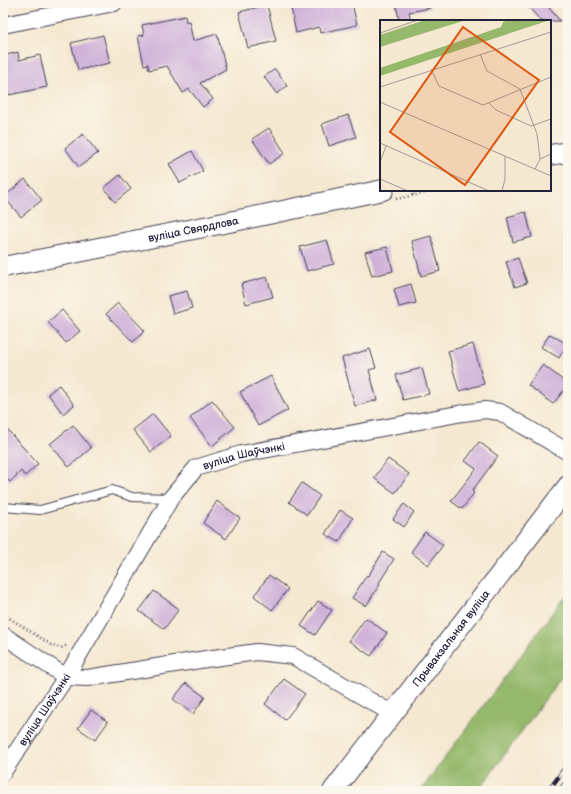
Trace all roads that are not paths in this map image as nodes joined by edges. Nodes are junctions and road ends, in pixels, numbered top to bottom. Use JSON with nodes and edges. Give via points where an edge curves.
{"nodes":[{"id":1,"x":114,"y":3,"type":"edge"},
{"id":2,"x":3,"y":25,"type":"edge"},
{"id":3,"x":568,"y":152,"type":"edge"},
{"id":4,"x":551,"y":155,"type":"edge"},
{"id":5,"x":390,"y":195,"type":"edge"},
{"id":6,"x":3,"y":267,"type":"edge"},
{"id":7,"x":568,"y":452,"type":"edge"},
{"id":8,"x":568,"y":486,"type":"edge"},
{"id":9,"x":171,"y":498,"type":"junction"},
{"id":10,"x":3,"y":507,"type":"edge"},
{"id":11,"x":3,"y":635,"type":"edge"},
{"id":12,"x":66,"y":678,"type":"junction"},
{"id":13,"x":393,"y":714,"type":"junction"},
{"id":14,"x":3,"y":772,"type":"edge"},
{"id":15,"x":333,"y":791,"type":"edge"}],
"edges":[{"from":1,"to":2,"type":"street"},
{"from":3,"to":4,"type":"street"},
{"from":5,"to":6,"type":"street","name":"вуліца Свярдлова","via":[[254,217]]},
{"from":7,"to":9,"type":"street","name":"вуліца Шаўчэнкі","via":[[500,412],[485,410],[241,454],[196,468]]},
{"from":8,"to":13,"type":"street","name":"Прывакзальная вуліца"},
{"from":9,"to":10,"type":"lane","via":[[132,497],[112,490],[40,510]]},
{"from":9,"to":12,"type":"street","name":"вуліца Шаўчэнкі"},
{"from":11,"to":12,"type":"street"},
{"from":12,"to":13,"type":"street","via":[[88,678],[257,652],[293,656]]},
{"from":12,"to":14,"type":"street","name":"вуліца Шаўчэнкі"},
{"from":13,"to":15,"type":"street","name":"Прывакзальная вуліца"}]}
